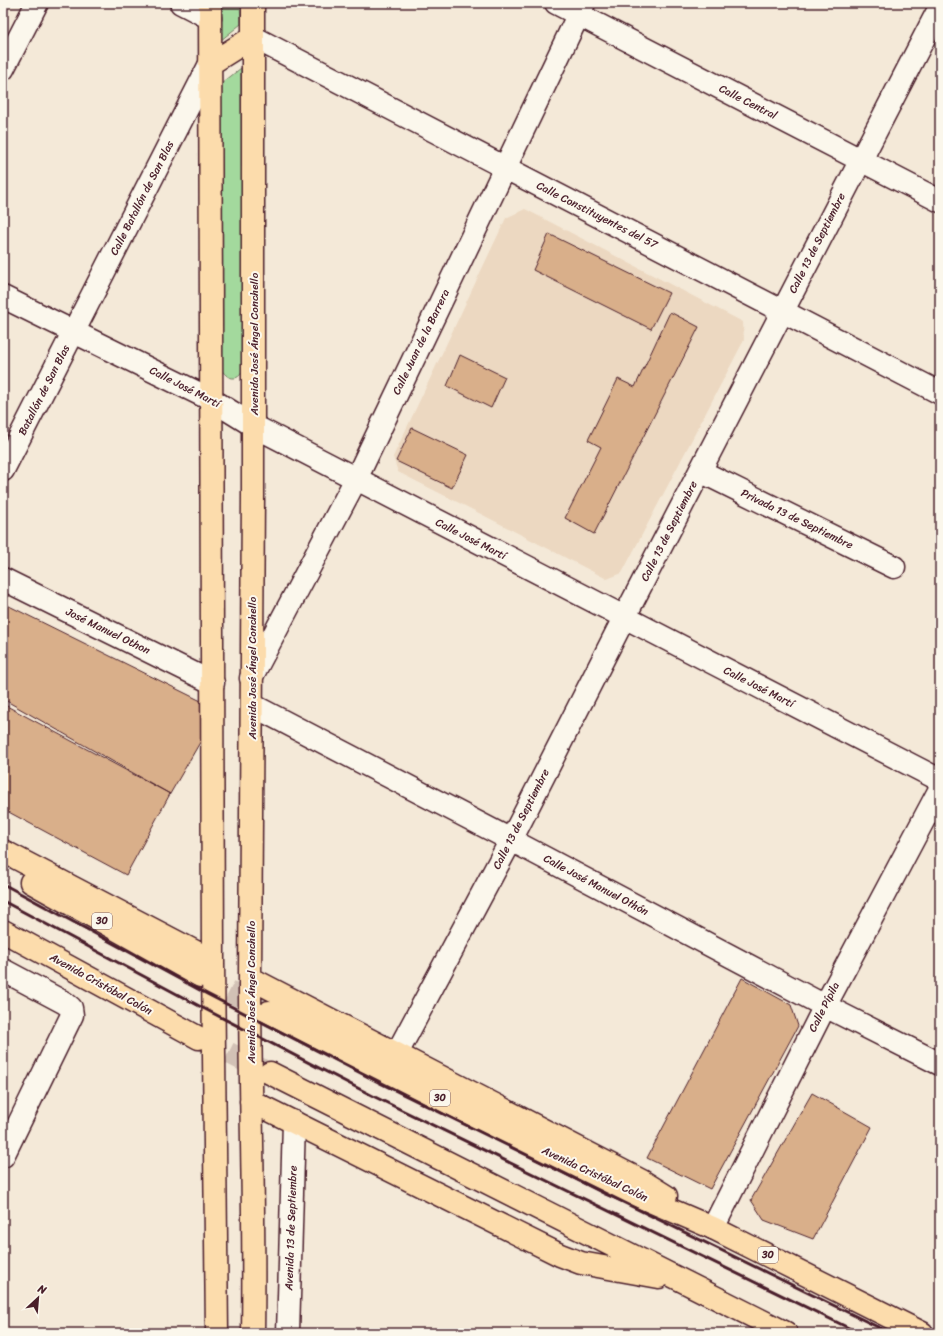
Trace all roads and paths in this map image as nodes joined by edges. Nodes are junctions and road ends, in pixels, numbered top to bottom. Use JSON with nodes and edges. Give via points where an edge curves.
{"nodes":[{"id":1,"x":37,"y":3,"type":"edge"},
{"id":2,"x":180,"y":3,"type":"edge"},
{"id":3,"x":253,"y":3,"type":"edge"},
{"id":4,"x":556,"y":3,"type":"edge"},
{"id":5,"x":931,"y":3,"type":"edge"},
{"id":6,"x":940,"y":8,"type":"edge"},
{"id":7,"x":582,"y":9,"type":"edge"},
{"id":8,"x":210,"y":10,"type":"edge"},
{"id":9,"x":253,"y":37,"type":"junction"},
{"id":10,"x":210,"y":64,"type":"junction"},
{"id":11,"x":3,"y":69,"type":"edge"},
{"id":12,"x":860,"y":161,"type":"junction"},
{"id":13,"x":505,"y":168,"type":"junction"},
{"id":14,"x":940,"y":201,"type":"edge"},
{"id":15,"x":3,"y":297,"type":"edge"},
{"id":16,"x":782,"y":311,"type":"junction"},
{"id":17,"x":74,"y":332,"type":"junction"},
{"id":18,"x":940,"y":393,"type":"edge"},
{"id":19,"x":212,"y":400,"type":"junction"},
{"id":20,"x":254,"y":426,"type":"junction"},
{"id":21,"x":3,"y":470,"type":"edge"},
{"id":22,"x":700,"y":471,"type":"junction"},
{"id":23,"x":356,"y":479,"type":"junction"},
{"id":24,"x":894,"y":567,"type":"dead end"},
{"id":25,"x":3,"y":579,"type":"edge"},
{"id":26,"x":624,"y":618,"type":"junction"},
{"id":27,"x":251,"y":678,"type":"junction"},
{"id":28,"x":214,"y":683,"type":"junction"},
{"id":29,"x":252,"y":705,"type":"junction"},
{"id":30,"x":940,"y":780,"type":"edge"},
{"id":31,"x":940,"y":789,"type":"edge"},
{"id":32,"x":511,"y":840,"type":"junction"},
{"id":33,"x":3,"y":851,"type":"edge"},
{"id":34,"x":3,"y":867,"type":"edge"},
{"id":35,"x":3,"y":931,"type":"edge"},
{"id":36,"x":207,"y":968,"type":"junction"},
{"id":37,"x":3,"y":970,"type":"edge"},
{"id":38,"x":250,"y":978,"type":"junction"},
{"id":39,"x":825,"y":1006,"type":"junction"},
{"id":40,"x":269,"y":1012,"type":"tunnel mouth"},
{"id":41,"x":199,"y":1038,"type":"tunnel mouth"},
{"id":42,"x":396,"y":1055,"type":"junction"},
{"id":43,"x":940,"y":1064,"type":"edge"},
{"id":44,"x":270,"y":1073,"type":"tunnel mouth"},
{"id":45,"x":251,"y":1101,"type":"junction"},
{"id":46,"x":294,"y":1122,"type":"junction"},
{"id":47,"x":3,"y":1156,"type":"edge"},
{"id":48,"x":713,"y":1228,"type":"junction"},
{"id":49,"x":684,"y":1282,"type":"junction"},
{"id":50,"x":218,"y":1333,"type":"edge"},
{"id":51,"x":253,"y":1333,"type":"edge"},
{"id":52,"x":288,"y":1333,"type":"edge"},
{"id":53,"x":786,"y":1333,"type":"edge"},
{"id":54,"x":922,"y":1333,"type":"edge"}],
"edges":[{"from":1,"to":11,"type":"street"},
{"from":2,"to":8,"type":"street"},
{"from":3,"to":9,"type":"main road","name":"Avenida José Ángel Conchello"},
{"from":4,"to":7,"type":"street","name":"Calle Central"},
{"from":5,"to":6,"type":"street"},
{"from":6,"to":12,"type":"street","name":"Calle 13 de Septiembre"},
{"from":7,"to":12,"type":"street","name":"Calle Central"},
{"from":7,"to":13,"type":"street","name":"Calle Juan de la Barrera"},
{"from":8,"to":10,"type":"main road"},
{"from":9,"to":10,"type":"main road"},
{"from":9,"to":13,"type":"street","name":"Calle Constituyentes del 57"},
{"from":9,"to":20,"type":"main road","name":"Avenida José Ángel Conchello"},
{"from":10,"to":17,"type":"street","name":"Calle Batallón de San Blas"},
{"from":10,"to":19,"type":"main road"},
{"from":12,"to":14,"type":"street","name":"Calle Central"},
{"from":12,"to":16,"type":"street","name":"Calle 13 de Septiembre"},
{"from":13,"to":16,"type":"street","name":"Calle Constituyentes del 57"},
{"from":13,"to":23,"type":"street","name":"Calle Juan de la Barrera"},
{"from":15,"to":17,"type":"street","name":"Calle José Martí"},
{"from":16,"to":18,"type":"street","name":"Calle Constituyentes del 57"},
{"from":16,"to":22,"type":"street","name":"Calle 13 de Septiembre"},
{"from":17,"to":19,"type":"street","name":"Calle José Martí"},
{"from":17,"to":21,"type":"street","name":"Batallón de San Blas"},
{"from":19,"to":20,"type":"street","name":"Calle José Martí"},
{"from":19,"to":28,"type":"main road"},
{"from":20,"to":23,"type":"street","name":"Calle José Martí"},
{"from":20,"to":27,"type":"main road","name":"Avenida José Ángel Conchello"},
{"from":22,"to":24,"type":"street","name":"Privada 13 de Septiembre"},
{"from":22,"to":26,"type":"street","name":"Calle 13 de Septiembre"},
{"from":23,"to":26,"type":"street","name":"Calle José Martí"},
{"from":23,"to":27,"type":"street","name":"Calle Juan de la Barrera"},
{"from":25,"to":28,"type":"street","name":"José Manuel Othon"},
{"from":26,"to":30,"type":"street","name":"Calle José Martí"},
{"from":26,"to":32,"type":"street","name":"Calle 13 de Septiembre"},
{"from":27,"to":29,"type":"main road","name":"Avenida José Ángel Conchello"},
{"from":28,"to":36,"type":"main road"},
{"from":29,"to":32,"type":"street","name":"Calle José Manuel Othón"},
{"from":29,"to":38,"type":"main road","name":"Avenida José Ángel Conchello"},
{"from":31,"to":39,"type":"street","name":"Calle Pípila"},
{"from":32,"to":39,"type":"street","name":"Calle José Manuel Othón"},
{"from":32,"to":42,"type":"street","name":"Calle 13 de Septiembre"},
{"from":33,"to":36,"type":"main road"},
{"from":34,"to":36,"type":"main road","number":"30"},
{"from":35,"to":41,"type":"main road","name":"Avenida Cristóbal Colón"},
{"from":36,"to":50,"type":"main road"},
{"from":37,"to":47,"type":"street","via":[[64,1003],[71,1008],[72,1015]]},
{"from":38,"to":42,"type":"main road"},
{"from":38,"to":45,"type":"main road","name":"Avenida José Ángel Conchello"},
{"from":39,"to":43,"type":"street","name":"Calle José Manuel Othón"},
{"from":39,"to":48,"type":"street","name":"Calle Pípila"},
{"from":40,"to":48,"type":"main road","name":"Avenida Cristóbal Colón","number":"30","via":[[610,1184]]},
{"from":42,"to":48,"type":"main road","via":[[642,1181]]},
{"from":44,"to":49,"type":"main road"},
{"from":45,"to":46,"type":"main road"},
{"from":45,"to":51,"type":"main road","name":"Avenida José Ángel Conchello"},
{"from":46,"to":49,"type":"main road","via":[[560,1255],[581,1263]]},
{"from":46,"to":52,"type":"street","name":"Avenida 13 de Septiembre"},
{"from":48,"to":54,"type":"main road","name":"Avenida Cristóbal Colón","number":"30"},
{"from":49,"to":53,"type":"main road"}]}
